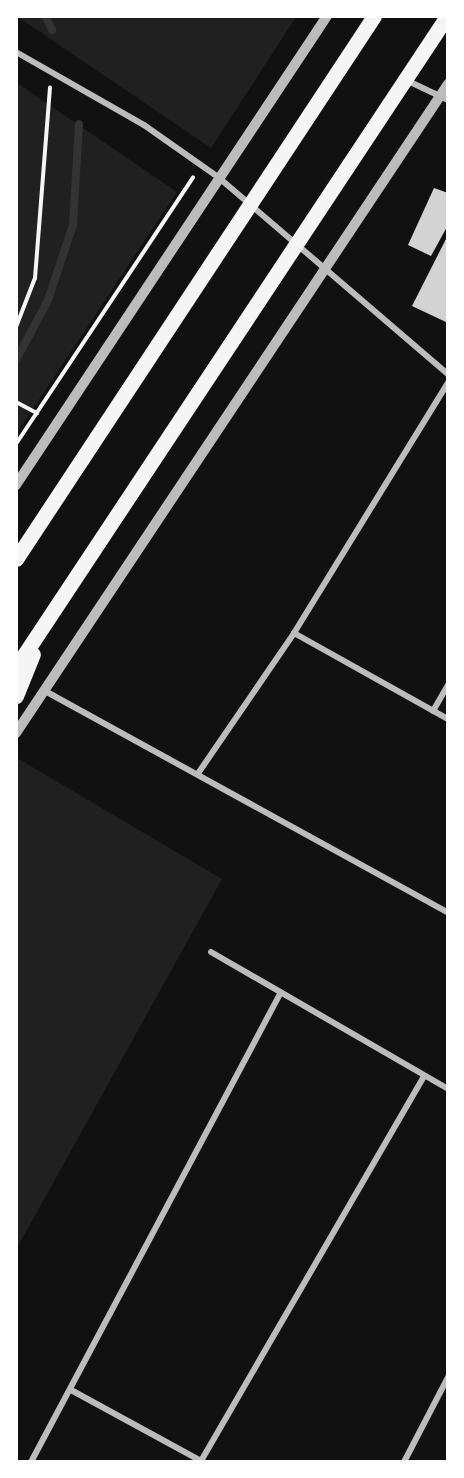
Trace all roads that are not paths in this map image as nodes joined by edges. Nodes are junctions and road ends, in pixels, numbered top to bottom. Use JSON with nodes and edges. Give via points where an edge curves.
{"nodes":[{"id":1,"x":327,"y":16,"type":"edge"},
{"id":2,"x":374,"y":16,"type":"edge"},
{"id":3,"x":447,"y":16,"type":"edge"},
{"id":4,"x":16,"y":52,"type":"edge"},
{"id":5,"x":405,"y":79,"type":"junction"},
{"id":6,"x":447,"y":84,"type":"edge"},
{"id":7,"x":443,"y":98,"type":"edge"},
{"id":8,"x":218,"y":177,"type":"junction"},
{"id":9,"x":250,"y":202,"type":"junction"},
{"id":10,"x":298,"y":243,"type":"junction"},
{"id":11,"x":326,"y":268,"type":"junction"},
{"id":12,"x":447,"y":374,"type":"edge"},
{"id":13,"x":447,"y":383,"type":"edge"},
{"id":14,"x":16,"y":485,"type":"edge"},
{"id":15,"x":16,"y":559,"type":"edge"},
{"id":16,"x":44,"y":627,"type":"junction"},
{"id":17,"x":294,"y":633,"type":"junction"},
{"id":18,"x":16,"y":667,"type":"edge"},
{"id":19,"x":447,"y":685,"type":"edge"},
{"id":20,"x":45,"y":691,"type":"junction"},
{"id":21,"x":16,"y":696,"type":"edge"},
{"id":22,"x":433,"y":711,"type":"junction"},
{"id":23,"x":447,"y":719,"type":"edge"},
{"id":24,"x":16,"y":734,"type":"edge"},
{"id":25,"x":200,"y":772,"type":"junction"},
{"id":26,"x":447,"y":913,"type":"edge"},
{"id":27,"x":211,"y":952,"type":"dead end"},
{"id":28,"x":281,"y":992,"type":"junction"},
{"id":29,"x":424,"y":1076,"type":"junction"},
{"id":30,"x":447,"y":1089,"type":"edge"},
{"id":31,"x":447,"y":1377,"type":"edge"},
{"id":32,"x":71,"y":1390,"type":"junction"},
{"id":33,"x":31,"y":1461,"type":"edge"},
{"id":34,"x":201,"y":1461,"type":"edge"},
{"id":35,"x":404,"y":1461,"type":"edge"}],
"edges":[{"from":1,"to":8,"type":"street"},
{"from":2,"to":9,"type":"main road"},
{"from":3,"to":5,"type":"main road"},
{"from":4,"to":8,"type":"street","via":[[144,125]]},
{"from":5,"to":7,"type":"street"},
{"from":5,"to":10,"type":"main road"},
{"from":6,"to":7,"type":"street"},
{"from":7,"to":11,"type":"street"},
{"from":8,"to":9,"type":"street"},
{"from":8,"to":14,"type":"street"},
{"from":9,"to":10,"type":"street"},
{"from":9,"to":15,"type":"main road"},
{"from":10,"to":11,"type":"street"},
{"from":10,"to":16,"type":"main road"},
{"from":11,"to":12,"type":"street"},
{"from":11,"to":20,"type":"street"},
{"from":13,"to":17,"type":"street"},
{"from":16,"to":18,"type":"main road"},
{"from":16,"to":21,"type":"main road"},
{"from":17,"to":22,"type":"street"},
{"from":17,"to":25,"type":"street"},
{"from":19,"to":22,"type":"street"},
{"from":20,"to":24,"type":"street"},
{"from":20,"to":25,"type":"street"},
{"from":22,"to":23,"type":"street"},
{"from":25,"to":26,"type":"street"},
{"from":27,"to":28,"type":"street"},
{"from":28,"to":29,"type":"street"},
{"from":28,"to":32,"type":"street"},
{"from":29,"to":30,"type":"street"},
{"from":29,"to":34,"type":"street"},
{"from":31,"to":35,"type":"street"},
{"from":32,"to":33,"type":"street"},
{"from":32,"to":34,"type":"street"}]}
